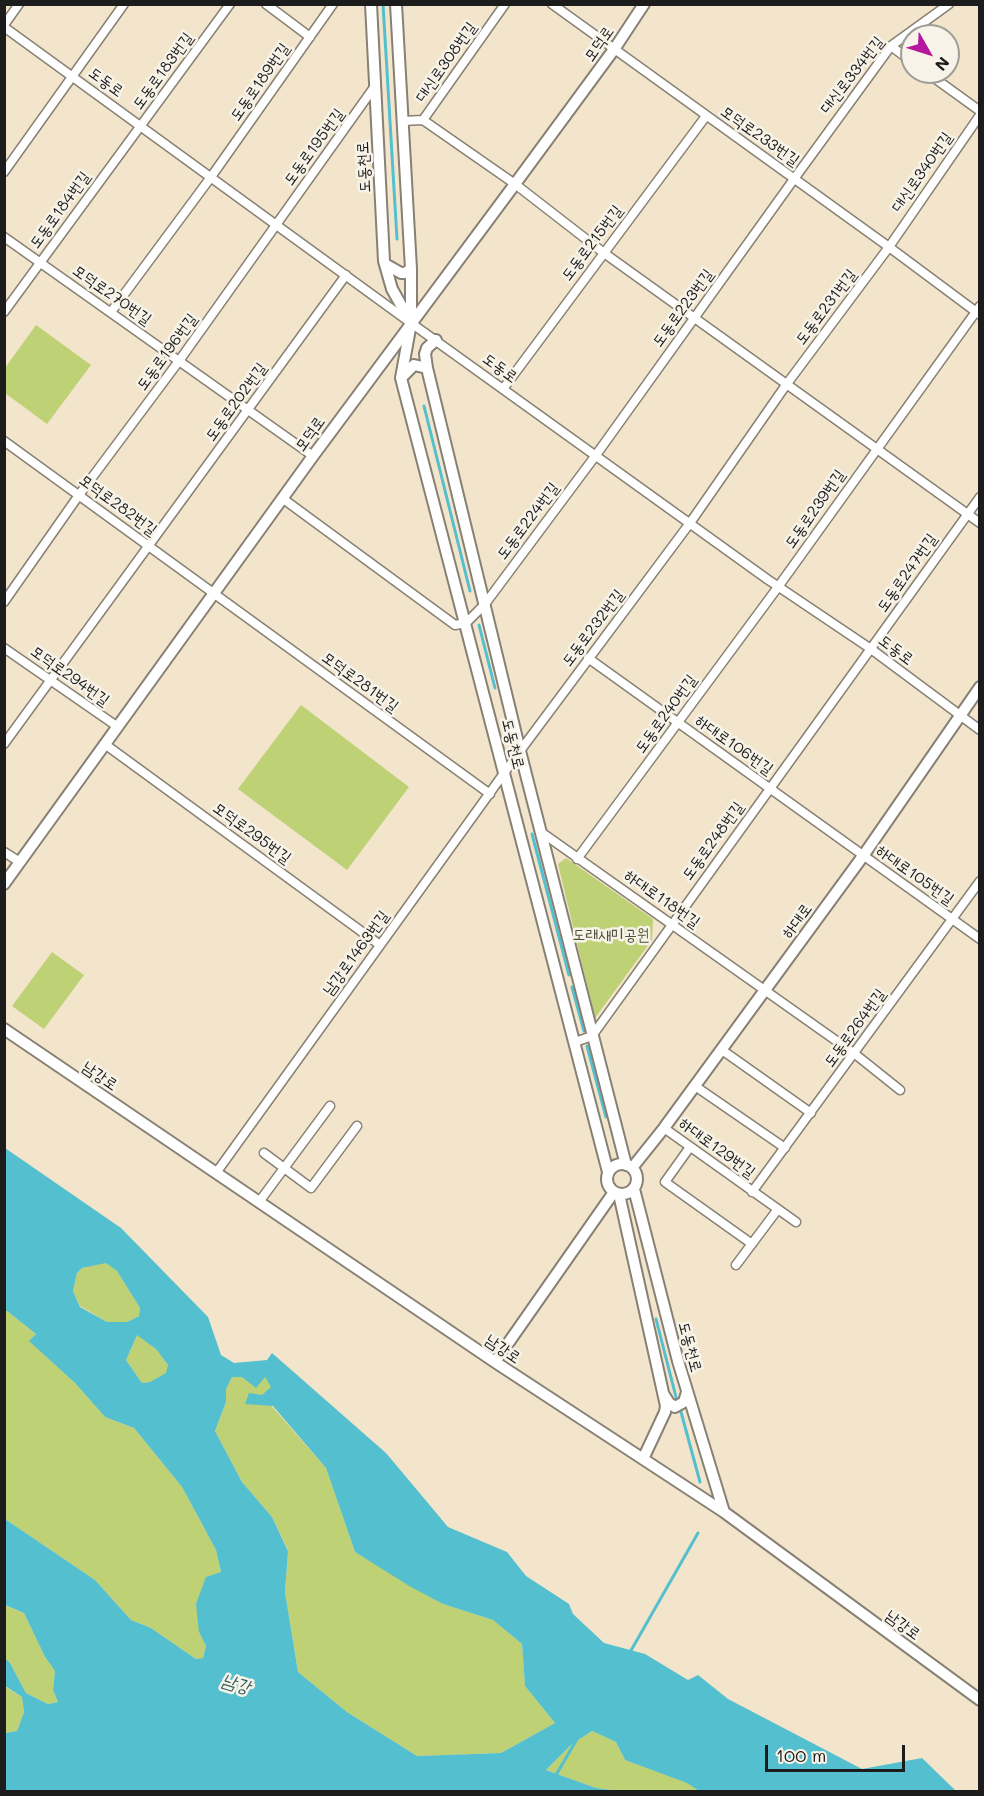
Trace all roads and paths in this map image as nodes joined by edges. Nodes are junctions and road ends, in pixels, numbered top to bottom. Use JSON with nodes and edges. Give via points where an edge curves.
{"nodes":[{"id":1,"x":19,"y":4,"type":"edge"},
{"id":2,"x":124,"y":4,"type":"edge"},
{"id":3,"x":230,"y":4,"type":"edge"},
{"id":4,"x":266,"y":4,"type":"edge"},
{"id":5,"x":333,"y":4,"type":"edge"},
{"id":6,"x":371,"y":4,"type":"edge"},
{"id":7,"x":396,"y":4,"type":"edge"},
{"id":8,"x":504,"y":4,"type":"edge"},
{"id":9,"x":552,"y":4,"type":"edge"},
{"id":10,"x":644,"y":4,"type":"edge"},
{"id":11,"x":949,"y":4,"type":"edge"},
{"id":12,"x":4,"y":26,"type":"edge"},
{"id":13,"x":310,"y":37,"type":"junction"},
{"id":14,"x":891,"y":46,"type":"junction"},
{"id":15,"x":615,"y":48,"type":"junction"},
{"id":16,"x":900,"y":53,"type":"edge"},
{"id":17,"x":72,"y":76,"type":"junction"},
{"id":18,"x":942,"y":84,"type":"edge"},
{"id":19,"x":375,"y":86,"type":"junction"},
{"id":20,"x":980,"y":113,"type":"edge"},
{"id":21,"x":706,"y":116,"type":"junction"},
{"id":22,"x":423,"y":120,"type":"junction"},
{"id":23,"x":402,"y":121,"type":"junction"},
{"id":24,"x":141,"y":126,"type":"junction"},
{"id":25,"x":4,"y":172,"type":"edge"},
{"id":26,"x":211,"y":177,"type":"junction"},
{"id":27,"x":794,"y":179,"type":"junction"},
{"id":28,"x":515,"y":184,"type":"junction"},
{"id":29,"x":276,"y":225,"type":"junction"},
{"id":30,"x":4,"y":237,"type":"edge"},
{"id":31,"x":889,"y":247,"type":"junction"},
{"id":32,"x":604,"y":253,"type":"junction"},
{"id":33,"x":41,"y":262,"type":"junction"},
{"id":34,"x":385,"y":264,"type":"junction"},
{"id":35,"x":411,"y":269,"type":"junction"},
{"id":36,"x":346,"y":275,"type":"junction"},
{"id":37,"x":978,"y":311,"type":"edge"},
{"id":38,"x":4,"y":312,"type":"edge"},
{"id":39,"x":111,"y":312,"type":"junction"},
{"id":40,"x":695,"y":317,"type":"junction"},
{"id":41,"x":411,"y":323,"type":"junction"},
{"id":42,"x":435,"y":340,"type":"junction"},
{"id":43,"x":179,"y":361,"type":"junction"},
{"id":44,"x":427,"y":368,"type":"junction"},
{"id":45,"x":401,"y":378,"type":"junction"},
{"id":46,"x":786,"y":385,"type":"junction"},
{"id":47,"x":503,"y":389,"type":"junction"},
{"id":48,"x":248,"y":410,"type":"junction"},
{"id":49,"x":4,"y":441,"type":"edge"},
{"id":50,"x":876,"y":448,"type":"junction"},
{"id":51,"x":596,"y":455,"type":"junction"},
{"id":52,"x":313,"y":456,"type":"junction"},
{"id":53,"x":79,"y":495,"type":"junction"},
{"id":54,"x":980,"y":497,"type":"edge"},
{"id":55,"x":282,"y":498,"type":"junction"},
{"id":56,"x":967,"y":514,"type":"junction"},
{"id":57,"x":690,"y":523,"type":"junction"},
{"id":58,"x":980,"y":523,"type":"edge"},
{"id":59,"x":150,"y":546,"type":"junction"},
{"id":60,"x":778,"y":587,"type":"junction"},
{"id":61,"x":213,"y":594,"type":"junction"},
{"id":62,"x":4,"y":602,"type":"edge"},
{"id":63,"x":485,"y":604,"type":"junction"},
{"id":64,"x":466,"y":623,"type":"junction"},
{"id":65,"x":4,"y":648,"type":"edge"},
{"id":66,"x":871,"y":649,"type":"junction"},
{"id":67,"x":588,"y":658,"type":"junction"},
{"id":68,"x":50,"y":681,"type":"junction"},
{"id":69,"x":980,"y":687,"type":"edge"},
{"id":70,"x":958,"y":715,"type":"junction"},
{"id":71,"x":678,"y":724,"type":"junction"},
{"id":72,"x":118,"y":727,"type":"junction"},
{"id":73,"x":980,"y":730,"type":"edge"},
{"id":74,"x":4,"y":744,"type":"edge"},
{"id":75,"x":106,"y":745,"type":"junction"},
{"id":76,"x":519,"y":751,"type":"junction"},
{"id":77,"x":504,"y":772,"type":"junction"},
{"id":78,"x":770,"y":789,"type":"junction"},
{"id":79,"x":490,"y":794,"type":"junction"},
{"id":80,"x":532,"y":796,"type":"junction"},
{"id":81,"x":513,"y":804,"type":"junction"},
{"id":82,"x":541,"y":832,"type":"junction"},
{"id":83,"x":4,"y":852,"type":"edge"},
{"id":84,"x":863,"y":856,"type":"junction"},
{"id":85,"x":577,"y":859,"type":"junction"},
{"id":86,"x":20,"y":862,"type":"junction"},
{"id":87,"x":980,"y":882,"type":"edge"},
{"id":88,"x":4,"y":884,"type":"edge"},
{"id":89,"x":952,"y":919,"type":"junction"},
{"id":90,"x":671,"y":924,"type":"junction"},
{"id":91,"x":980,"y":939,"type":"edge"},
{"id":92,"x":380,"y":945,"type":"junction"},
{"id":93,"x":576,"y":970,"type":"junction"},
{"id":94,"x":557,"y":976,"type":"junction"},
{"id":95,"x":765,"y":991,"type":"junction"},
{"id":96,"x":4,"y":1029,"type":"edge"},
{"id":97,"x":592,"y":1036,"type":"junction"},
{"id":98,"x":574,"y":1042,"type":"junction"},
{"id":99,"x":722,"y":1050,"type":"junction"},
{"id":100,"x":855,"y":1054,"type":"junction"},
{"id":101,"x":695,"y":1086,"type":"junction"},
{"id":102,"x":900,"y":1090,"type":"dead end"},
{"id":103,"x":330,"y":1106,"type":"dead end"},
{"id":104,"x":811,"y":1113,"type":"junction"},
{"id":105,"x":357,"y":1126,"type":"dead end"},
{"id":106,"x":664,"y":1128,"type":"junction"},
{"id":107,"x":690,"y":1147,"type":"junction"},
{"id":108,"x":785,"y":1148,"type":"junction"},
{"id":109,"x":264,"y":1153,"type":"dead end"},
{"id":110,"x":629,"y":1166,"type":"junction"},
{"id":111,"x":283,"y":1168,"type":"junction"},
{"id":112,"x":608,"y":1172,"type":"junction"},
{"id":113,"x":216,"y":1173,"type":"junction"},
{"id":114,"x":634,"y":1189,"type":"junction"},
{"id":115,"x":752,"y":1192,"type":"junction"},
{"id":116,"x":617,"y":1193,"type":"junction"},
{"id":117,"x":259,"y":1202,"type":"junction"},
{"id":118,"x":778,"y":1209,"type":"junction"},
{"id":119,"x":796,"y":1222,"type":"dead end"},
{"id":120,"x":752,"y":1244,"type":"junction"},
{"id":121,"x":736,"y":1265,"type":"dead end"},
{"id":122,"x":495,"y":1362,"type":"junction"},
{"id":123,"x":687,"y":1391,"type":"junction"},
{"id":124,"x":664,"y":1395,"type":"junction"},
{"id":125,"x":643,"y":1459,"type":"junction"},
{"id":126,"x":724,"y":1512,"type":"junction"},
{"id":127,"x":980,"y":1700,"type":"edge"}],
"edges":[{"from":1,"to":12,"type":"street"},
{"from":2,"to":17,"type":"street"},
{"from":3,"to":24,"type":"street","name":"도동로183번길"},
{"from":4,"to":13,"type":"street"},
{"from":5,"to":13,"type":"street","name":"도동로189번길"},
{"from":6,"to":19,"type":"street","name":"도동천로"},
{"from":7,"to":23,"type":"street","name":"도동천로"},
{"from":8,"to":22,"type":"street","name":"대신로308번길"},
{"from":9,"to":15,"type":"street","name":"모덕로233번길"},
{"from":10,"to":15,"type":"street","name":"모덕로"},
{"from":11,"to":14,"type":"street","name":"대신로334번길"},
{"from":12,"to":17,"type":"street","name":"도동로"},
{"from":13,"to":26,"type":"street","name":"도동로189번길"},
{"from":14,"to":16,"type":"street"},
{"from":14,"to":27,"type":"street","name":"대신로334번길"},
{"from":15,"to":21,"type":"street","name":"모덕로233번길"},
{"from":15,"to":28,"type":"street","name":"모덕로"},
{"from":17,"to":24,"type":"street","name":"도동로"},
{"from":17,"to":25,"type":"street"},
{"from":18,"to":20,"type":"street"},
{"from":19,"to":29,"type":"street","name":"도동로195번길"},
{"from":19,"to":34,"type":"street","name":"도동천로"},
{"from":20,"to":31,"type":"street","name":"대신로340번길"},
{"from":21,"to":27,"type":"street","name":"모덕로233번길"},
{"from":21,"to":32,"type":"street","name":"도동로215번길"},
{"from":22,"to":23,"type":"street","name":"대신로308번길"},
{"from":22,"to":28,"type":"street"},
{"from":23,"to":35,"type":"street","name":"도동천로"},
{"from":24,"to":26,"type":"street","name":"도동로"},
{"from":24,"to":33,"type":"street","name":"도동로184번길"},
{"from":26,"to":29,"type":"street","name":"도동로"},
{"from":26,"to":39,"type":"street","name":"도동로189번길"},
{"from":27,"to":31,"type":"street","name":"모덕로233번길"},
{"from":27,"to":40,"type":"street","name":"도동로223번길"},
{"from":28,"to":32,"type":"street"},
{"from":28,"to":41,"type":"street","name":"모덕로"},
{"from":29,"to":36,"type":"street","name":"도동로"},
{"from":29,"to":43,"type":"street","name":"도동로196번길"},
{"from":30,"to":33,"type":"street","name":"모덕로270번길"},
{"from":31,"to":37,"type":"street","name":"모덕로233번길"},
{"from":31,"to":46,"type":"street","name":"도동로231번길"},
{"from":32,"to":40,"type":"street"},
{"from":32,"to":47,"type":"street","name":"도동로215번길"},
{"from":33,"to":38,"type":"street","name":"도동로184번길"},
{"from":33,"to":39,"type":"street","name":"모덕로270번길"},
{"from":34,"to":35,"type":"street","via":[[401,273]]},
{"from":34,"to":41,"type":"street","name":"도동천로","via":[[392,288]]},
{"from":35,"to":41,"type":"street","name":"도동천로"},
{"from":36,"to":41,"type":"street","name":"도동로"},
{"from":36,"to":48,"type":"street","name":"도동로202번길"},
{"from":37,"to":50,"type":"street","name":"도동로239번길"},
{"from":39,"to":43,"type":"street","name":"모덕로270번길"},
{"from":40,"to":46,"type":"street"},
{"from":40,"to":51,"type":"street","name":"도동로223번길"},
{"from":41,"to":42,"type":"street","name":"도동로"},
{"from":41,"to":45,"type":"street","name":"도동천로"},
{"from":41,"to":52,"type":"street","name":"모덕로"},
{"from":42,"to":44,"type":"street","via":[[425,354]]},
{"from":42,"to":47,"type":"street","name":"도동로"},
{"from":43,"to":48,"type":"street","name":"모덕로270번길"},
{"from":43,"to":53,"type":"street","name":"도동로196번길"},
{"from":44,"to":45,"type":"street","via":[[414,365]]},
{"from":44,"to":63,"type":"street","name":"도동천로"},
{"from":45,"to":64,"type":"street","name":"도동천로"},
{"from":46,"to":50,"type":"street"},
{"from":46,"to":57,"type":"street","name":"도동로231번길"},
{"from":47,"to":51,"type":"street","name":"도동로"},
{"from":48,"to":52,"type":"street","name":"모덕로270번길"},
{"from":48,"to":59,"type":"street","name":"도동로202번길"},
{"from":49,"to":53,"type":"street","name":"모덕로282번길"},
{"from":50,"to":56,"type":"street"},
{"from":50,"to":60,"type":"street","name":"도동로239번길"},
{"from":51,"to":57,"type":"street","name":"도동로"},
{"from":51,"to":63,"type":"street","name":"도동로224번길"},
{"from":52,"to":55,"type":"street","name":"모덕로"},
{"from":53,"to":59,"type":"street","name":"모덕로282번길"},
{"from":53,"to":62,"type":"street","name":"도동로196번길"},
{"from":54,"to":56,"type":"street","name":"도동로247번길"},
{"from":55,"to":61,"type":"street","name":"모덕로"},
{"from":55,"to":64,"type":"street","via":[[455,625]]},
{"from":56,"to":58,"type":"street"},
{"from":56,"to":66,"type":"street","name":"도동로247번길"},
{"from":57,"to":60,"type":"street","name":"도동로"},
{"from":57,"to":67,"type":"street","name":"도동로232번길"},
{"from":59,"to":61,"type":"street","name":"모덕로282번길"},
{"from":59,"to":68,"type":"street","name":"도동로202번길"},
{"from":60,"to":66,"type":"street","name":"도동로"},
{"from":60,"to":71,"type":"street","name":"도동로240번길"},
{"from":61,"to":72,"type":"street","name":"모덕로"},
{"from":61,"to":79,"type":"street","name":"모덕로281번길"},
{"from":63,"to":64,"type":"street","name":"도동로224번길"},
{"from":63,"to":76,"type":"street","name":"도동천로"},
{"from":64,"to":77,"type":"street","name":"도동천로"},
{"from":65,"to":68,"type":"street","name":"모덕로294번길"},
{"from":66,"to":70,"type":"street","name":"도동로"},
{"from":66,"to":78,"type":"street","name":"도동로248번길"},
{"from":67,"to":71,"type":"street","name":"하대로106번길"},
{"from":67,"to":76,"type":"street","name":"도동로232번길"},
{"from":68,"to":72,"type":"street","name":"모덕로294번길"},
{"from":68,"to":74,"type":"street","name":"도동로202번길"},
{"from":69,"to":70,"type":"street","name":"하대로"},
{"from":70,"to":73,"type":"street","name":"도동로"},
{"from":70,"to":84,"type":"street","name":"하대로"},
{"from":71,"to":78,"type":"street","name":"하대로106번길"},
{"from":71,"to":85,"type":"street","name":"도동로240번길"},
{"from":72,"to":75,"type":"street","name":"모덕로"},
{"from":75,"to":86,"type":"street","name":"모덕로"},
{"from":75,"to":92,"type":"street","name":"모덕로295번길"},
{"from":76,"to":77,"type":"street","name":"남강로1463번길"},
{"from":76,"to":80,"type":"street","name":"도동천로"},
{"from":77,"to":79,"type":"street","name":"남강로1463번길"},
{"from":77,"to":81,"type":"street","name":"도동천로"},
{"from":78,"to":84,"type":"street","name":"하대로106번길"},
{"from":78,"to":90,"type":"street","name":"도동로248번길"},
{"from":79,"to":92,"type":"street","name":"남강로1463번길"},
{"from":80,"to":81,"type":"street","via":[[522,792]]},
{"from":80,"to":82,"type":"street","name":"도동천로"},
{"from":81,"to":94,"type":"street","name":"도동천로"},
{"from":82,"to":85,"type":"street","name":"하대로118번길"},
{"from":82,"to":93,"type":"street","name":"도동천로"},
{"from":83,"to":86,"type":"street"},
{"from":84,"to":89,"type":"street","name":"하대로105번길"},
{"from":84,"to":95,"type":"street","name":"하대로"},
{"from":85,"to":90,"type":"street","name":"하대로118번길"},
{"from":86,"to":88,"type":"street","name":"모덕로"},
{"from":87,"to":89,"type":"street","name":"도동로264번길"},
{"from":89,"to":91,"type":"street","name":"하대로105번길"},
{"from":89,"to":100,"type":"street","name":"도동로264번길"},
{"from":90,"to":95,"type":"street","name":"하대로118번길"},
{"from":90,"to":97,"type":"street","name":"도동로248번길"},
{"from":92,"to":113,"type":"street","name":"남강로1463번길"},
{"from":93,"to":94,"type":"street","via":[[570,982]]},
{"from":93,"to":97,"type":"street","name":"도동천로"},
{"from":94,"to":98,"type":"street","name":"도동천로"},
{"from":95,"to":99,"type":"street","name":"하대로"},
{"from":95,"to":100,"type":"street","name":"하대로118번길"},
{"from":96,"to":113,"type":"street","name":"남강로"},
{"from":97,"to":98,"type":"street"},
{"from":97,"to":110,"type":"street","name":"도동천로"},
{"from":98,"to":112,"type":"street","name":"도동천로"},
{"from":99,"to":101,"type":"street","name":"하대로"},
{"from":99,"to":104,"type":"street"},
{"from":100,"to":102,"type":"street","name":"하대로118번길"},
{"from":100,"to":104,"type":"street","name":"도동로264번길"},
{"from":101,"to":106,"type":"street","name":"하대로"},
{"from":101,"to":108,"type":"street"},
{"from":103,"to":111,"type":"street"},
{"from":104,"to":108,"type":"street","name":"도동로264번길"},
{"from":105,"to":111,"type":"street","via":[[311,1188]]},
{"from":106,"to":107,"type":"street","name":"하대로129번길"},
{"from":106,"to":110,"type":"street","name":"하대로"},
{"from":107,"to":115,"type":"street","name":"하대로129번길"},
{"from":107,"to":120,"type":"street","via":[[665,1182]]},
{"from":108,"to":115,"type":"street","name":"도동로264번길"},
{"from":109,"to":111,"type":"street"},
{"from":110,"to":112,"type":"street","via":[[616,1165]]},
{"from":110,"to":114,"type":"street","via":[[637,1180]]},
{"from":111,"to":117,"type":"street"},
{"from":112,"to":116,"type":"street","via":[[608,1185]]},
{"from":113,"to":117,"type":"street","name":"남강로"},
{"from":114,"to":116,"type":"street"},
{"from":114,"to":123,"type":"street","name":"도동천로"},
{"from":115,"to":118,"type":"street","name":"하대로129번길"},
{"from":116,"to":122,"type":"street"},
{"from":116,"to":124,"type":"street"},
{"from":117,"to":122,"type":"street","name":"남강로"},
{"from":118,"to":119,"type":"street","name":"하대로129번길"},
{"from":118,"to":120,"type":"street"},
{"from":120,"to":121,"type":"street"},
{"from":122,"to":125,"type":"street","name":"남강로"},
{"from":123,"to":124,"type":"street","via":[[684,1402],[675,1407]]},
{"from":123,"to":126,"type":"street","name":"도동천로"},
{"from":124,"to":125,"type":"street","via":[[665,1412]]},
{"from":125,"to":126,"type":"street","name":"남강로"},
{"from":126,"to":127,"type":"street","name":"남강로"}]}
